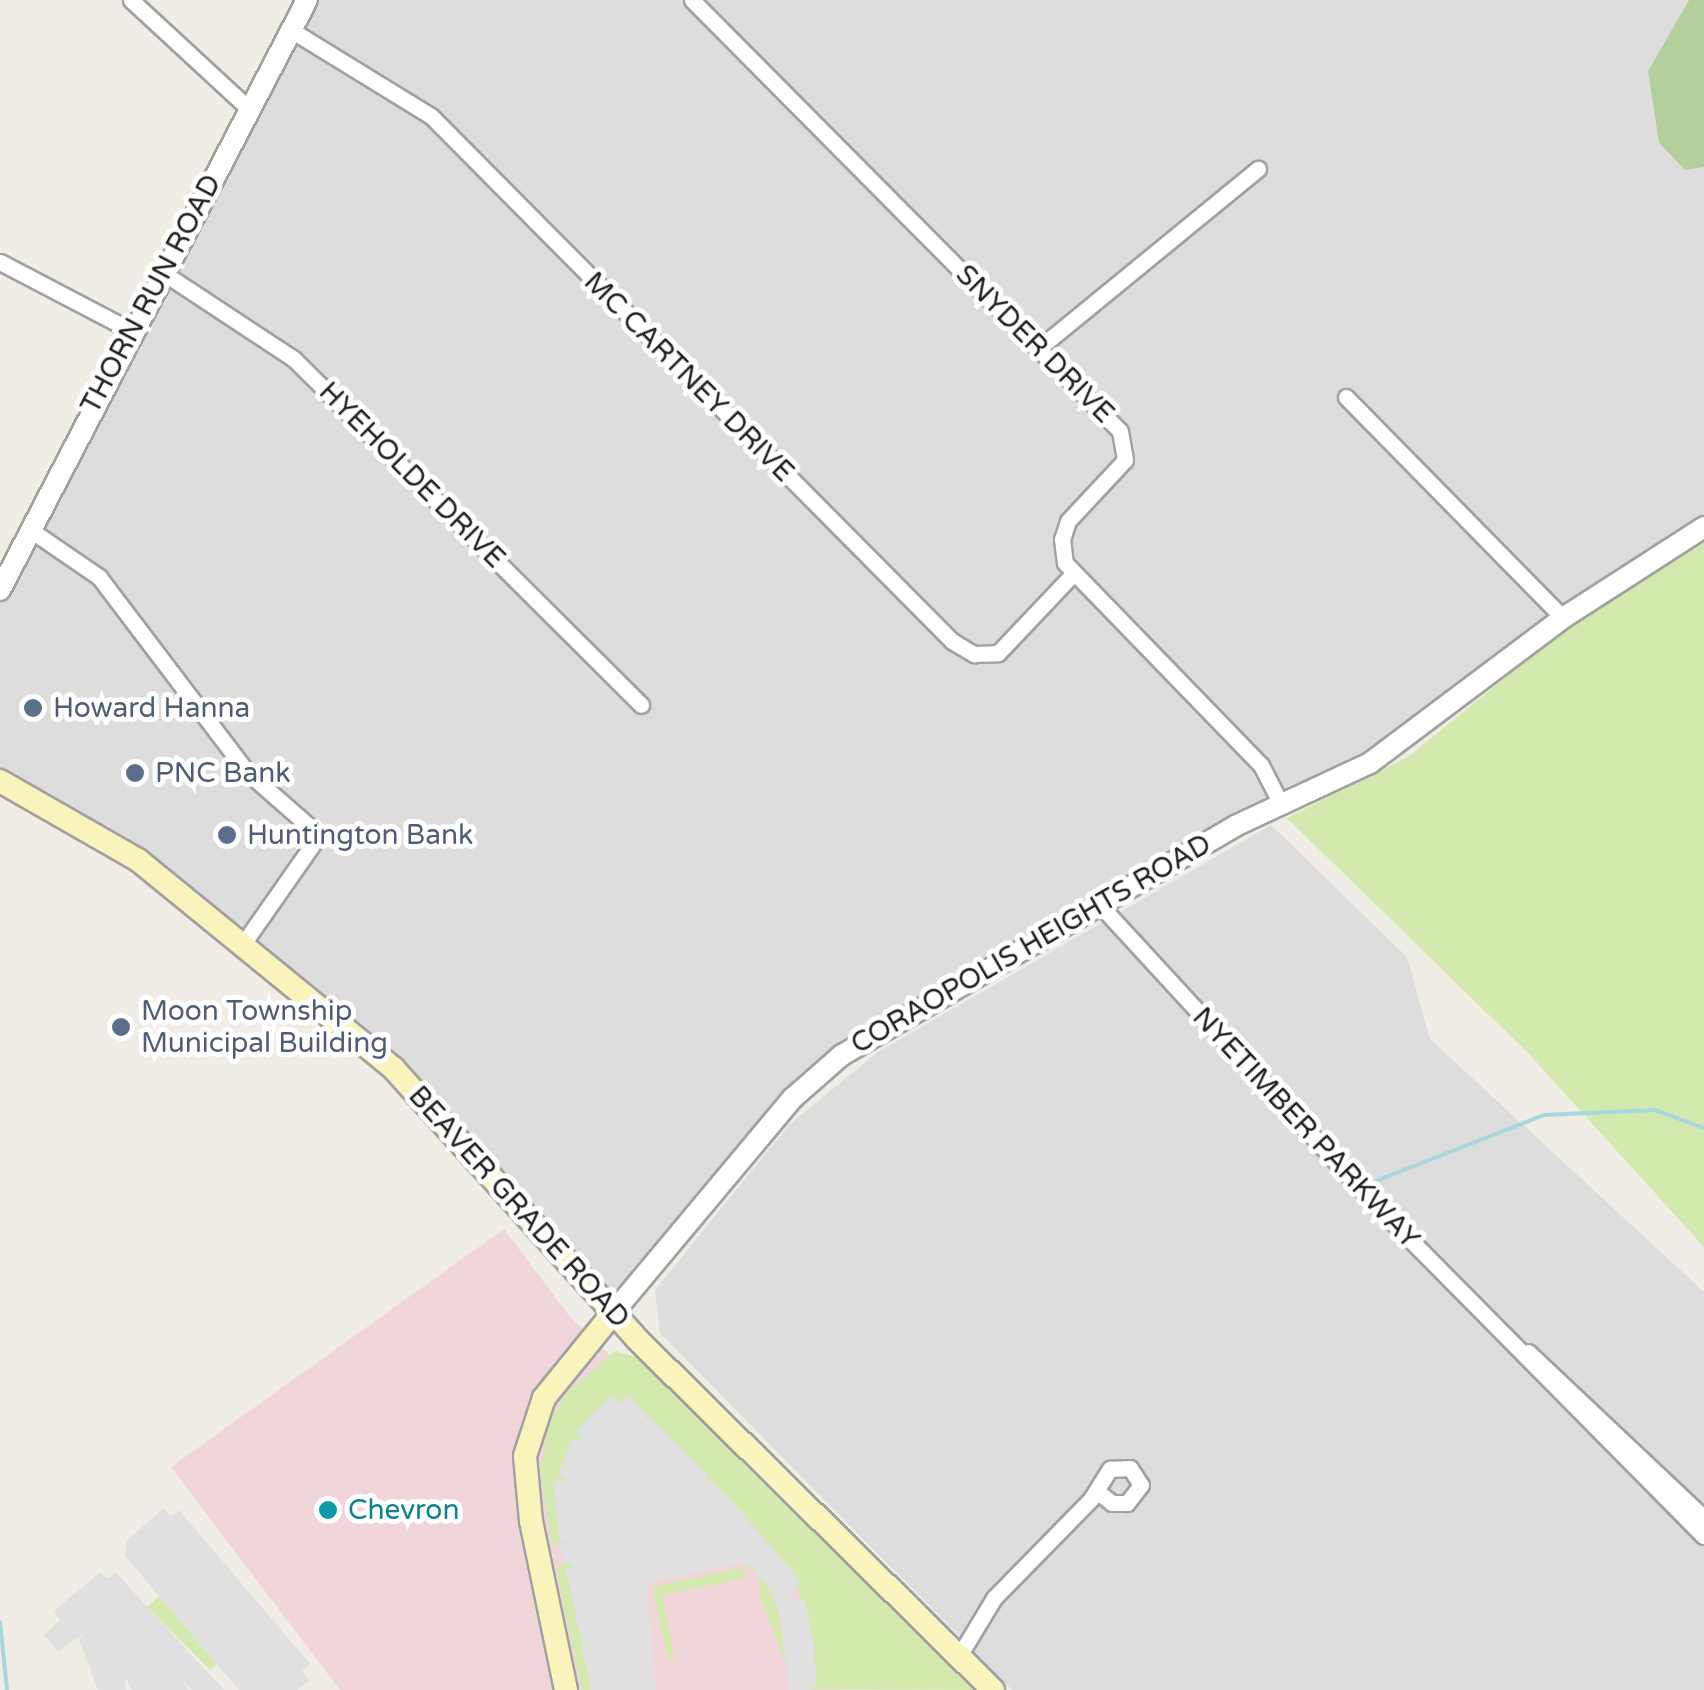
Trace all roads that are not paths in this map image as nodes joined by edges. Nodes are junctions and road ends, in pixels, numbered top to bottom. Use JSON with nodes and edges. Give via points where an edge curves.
{"nodes":[{"id":1,"x":131,"y":0,"type":"edge"},
{"id":2,"x":307,"y":0,"type":"edge"},
{"id":3,"x":692,"y":0,"type":"edge"},
{"id":4,"x":291,"y":30,"type":"junction"},
{"id":5,"x":249,"y":109,"type":"junction"},
{"id":6,"x":1258,"y":169,"type":"dead end"},
{"id":7,"x":0,"y":262,"type":"edge"},
{"id":8,"x":162,"y":272,"type":"junction"},
{"id":9,"x":130,"y":330,"type":"junction"},
{"id":10,"x":1039,"y":348,"type":"junction"},
{"id":11,"x":1346,"y":396,"type":"dead end"},
{"id":12,"x":1704,"y":527,"type":"edge"},
{"id":13,"x":29,"y":529,"type":"junction"},
{"id":14,"x":1072,"y":575,"type":"junction"},
{"id":15,"x":0,"y":590,"type":"edge"},
{"id":16,"x":1563,"y":618,"type":"junction"},
{"id":17,"x":641,"y":705,"type":"dead end"},
{"id":18,"x":0,"y":781,"type":"edge"},
{"id":19,"x":1281,"y":804,"type":"junction"},
{"id":20,"x":1098,"y":904,"type":"junction"},
{"id":21,"x":243,"y":944,"type":"junction"},
{"id":22,"x":613,"y":1313,"type":"junction"},
{"id":23,"x":1520,"y":1348,"type":"junction"},
{"id":24,"x":1098,"y":1492,"type":"dead end"},
{"id":25,"x":1704,"y":1518,"type":"edge"},
{"id":26,"x":1704,"y":1536,"type":"edge"},
{"id":27,"x":958,"y":1656,"type":"junction"},
{"id":28,"x":566,"y":1690,"type":"edge"},
{"id":29,"x":993,"y":1690,"type":"edge"}],
"edges":[{"from":1,"to":5,"type":"street"},
{"from":2,"to":4,"type":"street","name":"THORN RUN ROAD"},
{"from":3,"to":10,"type":"street","name":"SNYDER DRIVE"},
{"from":4,"to":5,"type":"street","name":"THORN RUN ROAD"},
{"from":4,"to":14,"type":"street","name":"MC CARTNEY DRIVE","via":[[431,116],[952,641],[974,654],[998,653]]},
{"from":5,"to":8,"type":"street","name":"THORN RUN ROAD"},
{"from":6,"to":10,"type":"street"},
{"from":7,"to":9,"type":"street"},
{"from":8,"to":9,"type":"street","name":"THORN RUN ROAD"},
{"from":8,"to":17,"type":"street","name":"HYEHOLDE DRIVE","via":[[294,358]]},
{"from":9,"to":13,"type":"street","name":"THORN RUN ROAD"},
{"from":10,"to":14,"type":"street","name":"SNYDER DRIVE","via":[[1114,422],[1128,450],[1063,530]]},
{"from":11,"to":16,"type":"street"},
{"from":12,"to":16,"type":"street","name":"CORAOPOLIS HEIGHTS ROAD"},
{"from":13,"to":15,"type":"street","name":"THORN RUN ROAD"},
{"from":13,"to":21,"type":"street","via":[[99,577],[246,771],[310,827],[315,841]]},
{"from":14,"to":19,"type":"street","via":[[1252,755]]},
{"from":16,"to":19,"type":"street","name":"CORAOPOLIS HEIGHTS ROAD","via":[[1370,764]]},
{"from":18,"to":21,"type":"main road","name":"BEAVER GRADE ROAD","via":[[138,860]]},
{"from":19,"to":20,"type":"street","name":"CORAOPOLIS HEIGHTS ROAD"},
{"from":20,"to":22,"type":"street","name":"CORAOPOLIS HEIGHTS ROAD","via":[[920,1004],[827,1066]]},
{"from":20,"to":23,"type":"street","name":"NYETIMBER PARKWAY","via":[[1370,1199]]},
{"from":21,"to":22,"type":"main road","name":"BEAVER GRADE ROAD","via":[[417,1091]]},
{"from":22,"to":27,"type":"main road","name":"BEAVER GRADE ROAD"},
{"from":22,"to":28,"type":"main road","name":"CORAOPOLIS HEIGHTS ROAD","via":[[544,1398],[525,1456],[530,1514]]},
{"from":23,"to":25,"type":"street","name":"NYETIMBER PARKWAY","via":[[1547,1364]]},
{"from":23,"to":26,"type":"street","name":"NYETIMBER PARKWAY"},
{"from":24,"to":27,"type":"street","via":[[994,1598]]},
{"from":27,"to":29,"type":"main road","name":"BEAVER GRADE ROAD"}]}
